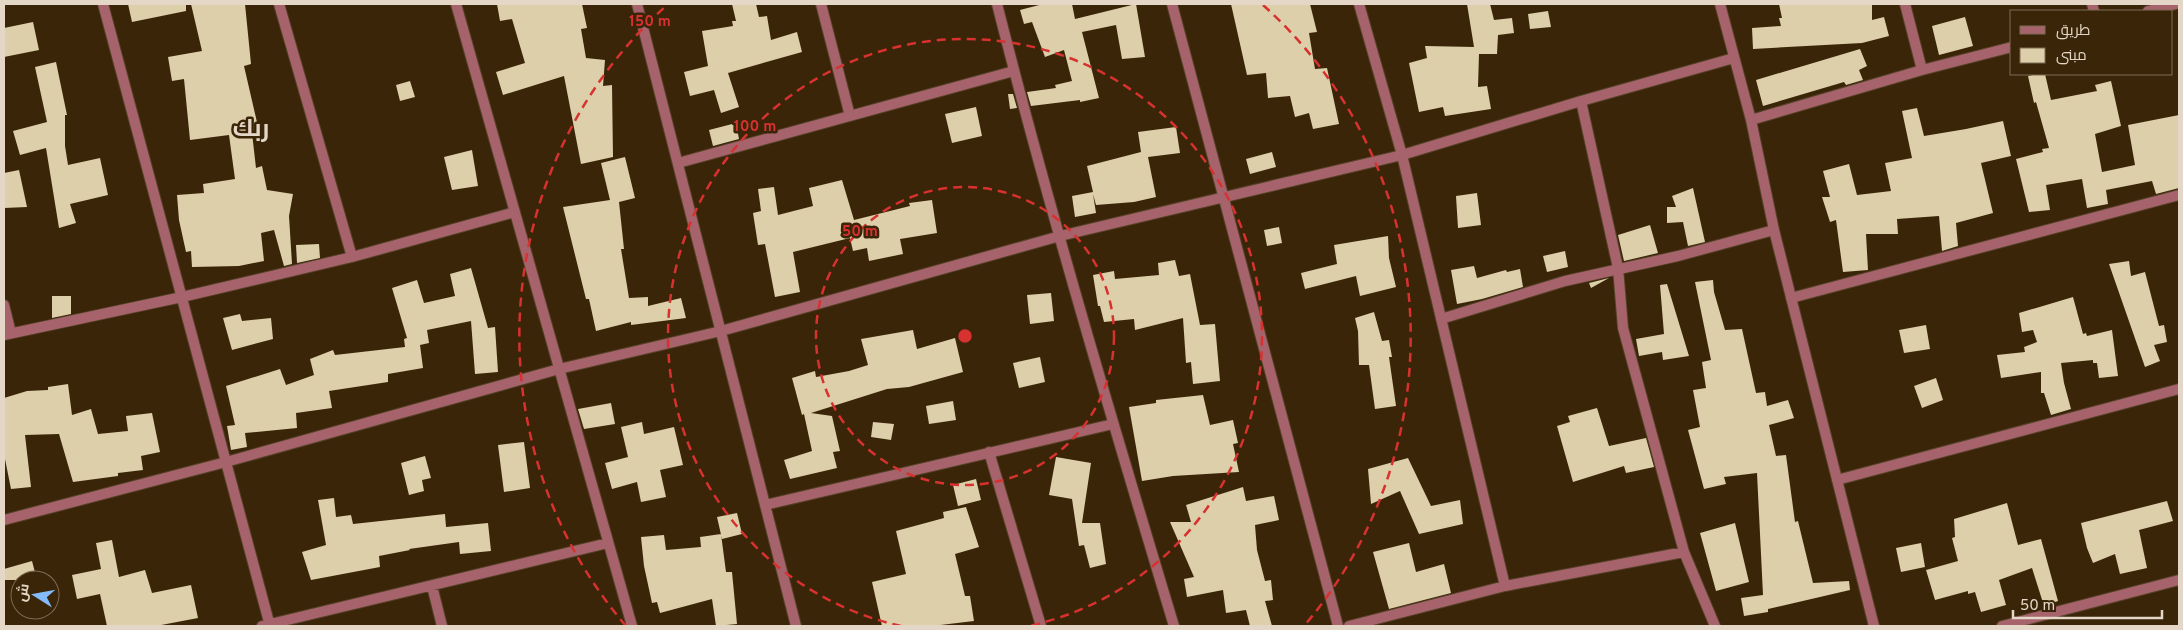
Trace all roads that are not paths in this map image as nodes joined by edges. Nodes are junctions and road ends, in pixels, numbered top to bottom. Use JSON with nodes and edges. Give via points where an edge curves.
{"nodes":[{"id":1,"x":103,"y":4,"type":"edge"},
{"id":2,"x":279,"y":4,"type":"edge"},
{"id":3,"x":456,"y":4,"type":"edge"},
{"id":4,"x":637,"y":4,"type":"edge"},
{"id":5,"x":821,"y":4,"type":"edge"},
{"id":6,"x":997,"y":4,"type":"edge"},
{"id":7,"x":1172,"y":4,"type":"edge"},
{"id":8,"x":1359,"y":4,"type":"edge"},
{"id":9,"x":1720,"y":4,"type":"edge"},
{"id":10,"x":1905,"y":4,"type":"edge"},
{"id":11,"x":2176,"y":4,"type":"edge"},
{"id":12,"x":2152,"y":10,"type":"edge"},
{"id":13,"x":2010,"y":48,"type":"edge"},
{"id":14,"x":1734,"y":58,"type":"junction"},
{"id":15,"x":1922,"y":70,"type":"junction"},
{"id":16,"x":1014,"y":71,"type":"junction"},
{"id":17,"x":1581,"y":101,"type":"junction"},
{"id":18,"x":850,"y":116,"type":"junction"},
{"id":19,"x":1750,"y":120,"type":"junction"},
{"id":20,"x":1402,"y":155,"type":"junction"},
{"id":21,"x":678,"y":163,"type":"junction"},
{"id":22,"x":2179,"y":195,"type":"edge"},
{"id":23,"x":1224,"y":196,"type":"junction"},
{"id":24,"x":515,"y":212,"type":"junction"},
{"id":25,"x":1774,"y":230,"type":"junction"},
{"id":26,"x":1060,"y":236,"type":"junction"},
{"id":27,"x":352,"y":257,"type":"junction"},
{"id":28,"x":1618,"y":268,"type":"junction"},
{"id":29,"x":182,"y":297,"type":"junction"},
{"id":30,"x":1791,"y":298,"type":"junction"},
{"id":31,"x":4,"y":305,"type":"edge"},
{"id":32,"x":1441,"y":319,"type":"junction"},
{"id":33,"x":721,"y":331,"type":"junction"},
{"id":34,"x":7,"y":334,"type":"edge"},
{"id":35,"x":559,"y":369,"type":"junction"},
{"id":36,"x":2179,"y":389,"type":"edge"},
{"id":37,"x":1113,"y":424,"type":"junction"},
{"id":38,"x":989,"y":452,"type":"junction"},
{"id":39,"x":226,"y":462,"type":"junction"},
{"id":40,"x":1837,"y":480,"type":"junction"},
{"id":41,"x":765,"y":505,"type":"junction"},
{"id":42,"x":4,"y":520,"type":"edge"},
{"id":43,"x":608,"y":543,"type":"junction"},
{"id":44,"x":1684,"y":552,"type":"junction"},
{"id":45,"x":2179,"y":580,"type":"edge"},
{"id":46,"x":432,"y":586,"type":"junction"},
{"id":47,"x":1505,"y":586,"type":"junction"},
{"id":48,"x":267,"y":626,"type":"edge"},
{"id":49,"x":442,"y":626,"type":"edge"},
{"id":50,"x":632,"y":626,"type":"edge"},
{"id":51,"x":796,"y":626,"type":"edge"},
{"id":52,"x":1041,"y":626,"type":"edge"},
{"id":53,"x":1174,"y":626,"type":"edge"},
{"id":54,"x":1338,"y":626,"type":"edge"},
{"id":55,"x":1349,"y":626,"type":"edge"},
{"id":56,"x":1715,"y":626,"type":"edge"},
{"id":57,"x":1874,"y":626,"type":"edge"},
{"id":58,"x":2002,"y":626,"type":"edge"}],
"edges":[{"from":1,"to":29,"type":"street"},
{"from":2,"to":27,"type":"street"},
{"from":3,"to":24,"type":"street"},
{"from":4,"to":21,"type":"street"},
{"from":5,"to":18,"type":"street"},
{"from":6,"to":16,"type":"street"},
{"from":7,"to":23,"type":"street"},
{"from":8,"to":20,"type":"street"},
{"from":9,"to":14,"type":"street"},
{"from":10,"to":15,"type":"street"},
{"from":11,"to":12,"type":"street"},
{"from":13,"to":15,"type":"street"},
{"from":14,"to":17,"type":"street"},
{"from":14,"to":19,"type":"street"},
{"from":15,"to":19,"type":"street"},
{"from":16,"to":18,"type":"street"},
{"from":16,"to":26,"type":"street"},
{"from":17,"to":20,"type":"street"},
{"from":17,"to":28,"type":"street"},
{"from":18,"to":21,"type":"street"},
{"from":19,"to":25,"type":"street"},
{"from":20,"to":23,"type":"street"},
{"from":20,"to":32,"type":"street"},
{"from":21,"to":33,"type":"street"},
{"from":22,"to":30,"type":"street"},
{"from":23,"to":26,"type":"street"},
{"from":23,"to":54,"type":"street"},
{"from":24,"to":27,"type":"street"},
{"from":24,"to":35,"type":"street"},
{"from":25,"to":28,"type":"street","via":[[1678,256]]},
{"from":25,"to":30,"type":"street"},
{"from":26,"to":33,"type":"street"},
{"from":26,"to":37,"type":"street"},
{"from":27,"to":29,"type":"street"},
{"from":28,"to":32,"type":"street","via":[[1565,280]]},
{"from":28,"to":44,"type":"street","via":[[1623,328]]},
{"from":29,"to":34,"type":"street"},
{"from":29,"to":39,"type":"street"},
{"from":30,"to":40,"type":"street"},
{"from":31,"to":34,"type":"street"},
{"from":32,"to":47,"type":"street"},
{"from":33,"to":35,"type":"street"},
{"from":33,"to":41,"type":"street"},
{"from":35,"to":39,"type":"street"},
{"from":35,"to":43,"type":"street"},
{"from":36,"to":40,"type":"street"},
{"from":37,"to":38,"type":"street"},
{"from":37,"to":53,"type":"street"},
{"from":38,"to":41,"type":"street"},
{"from":38,"to":52,"type":"street"},
{"from":39,"to":42,"type":"street"},
{"from":39,"to":48,"type":"street"},
{"from":40,"to":57,"type":"street"},
{"from":41,"to":51,"type":"street"},
{"from":43,"to":46,"type":"street"},
{"from":43,"to":50,"type":"street"},
{"from":44,"to":47,"type":"street"},
{"from":44,"to":56,"type":"street"},
{"from":45,"to":58,"type":"street"},
{"from":46,"to":48,"type":"street"},
{"from":46,"to":49,"type":"street"},
{"from":47,"to":55,"type":"street"}]}
